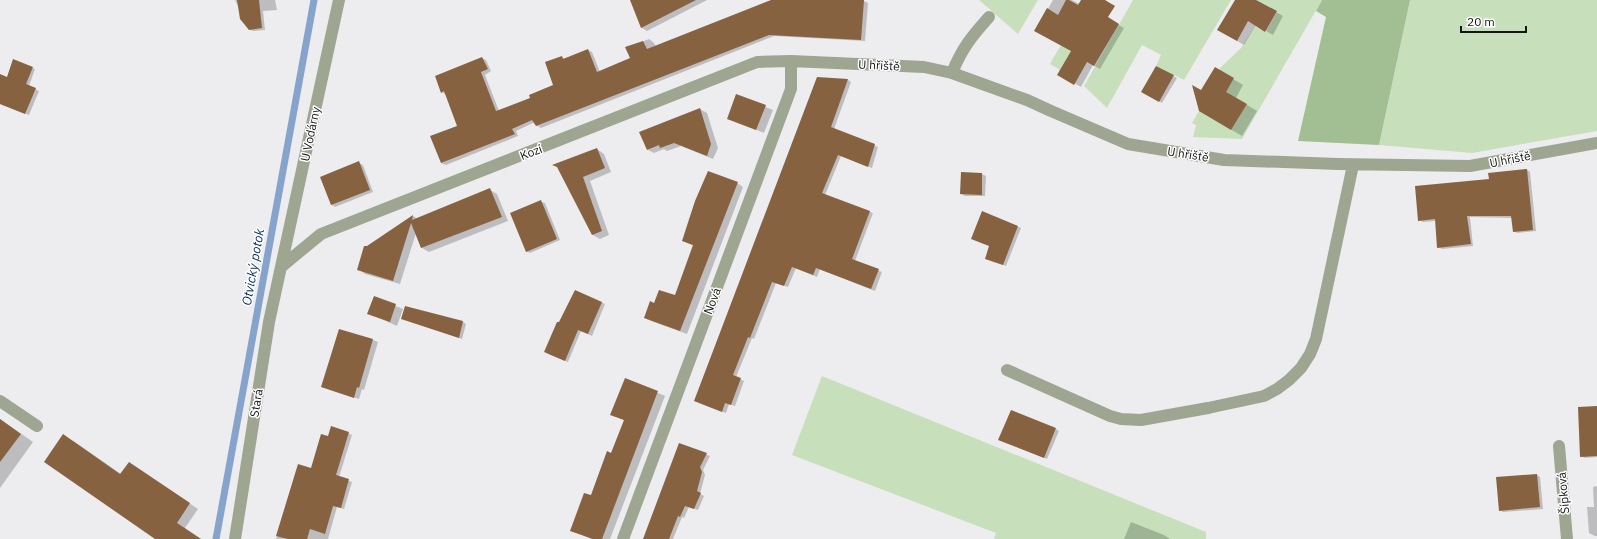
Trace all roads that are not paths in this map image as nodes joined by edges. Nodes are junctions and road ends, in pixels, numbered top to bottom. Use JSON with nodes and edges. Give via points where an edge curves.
{"nodes":[{"id":1,"x":339,"y":0,"type":"edge"},
{"id":2,"x":989,"y":17,"type":"dead end"},
{"id":3,"x":791,"y":61,"type":"junction"},
{"id":4,"x":952,"y":73,"type":"junction"},
{"id":5,"x":1597,"y":143,"type":"edge"},
{"id":6,"x":1353,"y":165,"type":"junction"},
{"id":7,"x":281,"y":267,"type":"junction"},
{"id":8,"x":1007,"y":370,"type":"dead end"},
{"id":9,"x":0,"y":402,"type":"edge"},
{"id":10,"x":37,"y":426,"type":"dead end"},
{"id":11,"x":1559,"y":446,"type":"dead end"},
{"id":12,"x":235,"y":539,"type":"edge"},
{"id":13,"x":623,"y":539,"type":"edge"},
{"id":14,"x":1567,"y":539,"type":"edge"}],
"edges":[{"from":1,"to":7,"type":"street","name":"U Vodárny"},
{"from":2,"to":4,"type":"street","via":[[968,40]]},
{"from":3,"to":4,"type":"street","name":"U hřiště","via":[[924,67]]},
{"from":3,"to":7,"type":"street","name":"Kozí","via":[[757,62],[321,234]]},
{"from":3,"to":13,"type":"street","name":"Nová","via":[[791,89]]},
{"from":4,"to":6,"type":"street","name":"U hřiště","via":[[1027,100],[1128,144],[1224,160]]},
{"from":5,"to":6,"type":"street","name":"U hřiště","via":[[1470,166]]},
{"from":6,"to":8,"type":"street","via":[[1316,339],[1300,368],[1289,380],[1264,396],[1141,420],[1120,419]]},
{"from":7,"to":12,"type":"street","name":"Stará","via":[[268,322]]},
{"from":9,"to":10,"type":"street"},
{"from":11,"to":14,"type":"street","name":"Šípková"}]}
